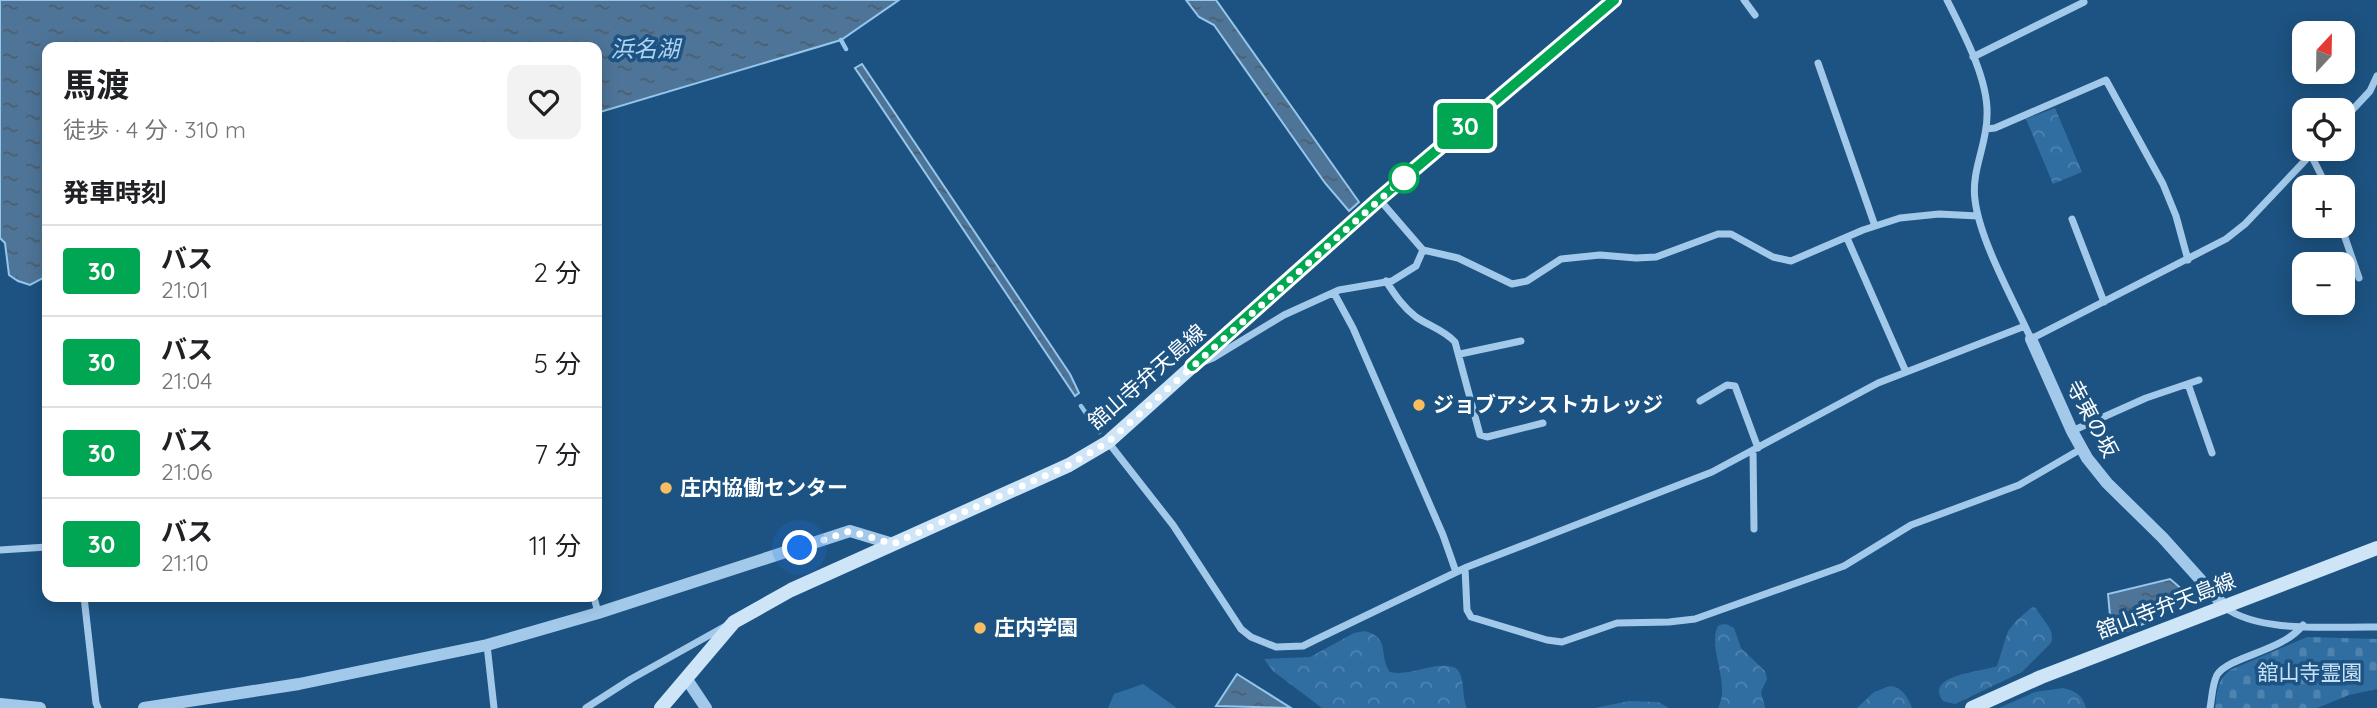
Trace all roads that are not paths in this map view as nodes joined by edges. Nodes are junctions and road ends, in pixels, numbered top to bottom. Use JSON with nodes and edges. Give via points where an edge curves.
{"nodes":[{"id":1,"x":1615,"y":0,"type":"edge"},
{"id":2,"x":1744,"y":0,"type":"edge"},
{"id":3,"x":1947,"y":0,"type":"edge"},
{"id":4,"x":2084,"y":2,"type":"dead end"},
{"id":5,"x":1755,"y":15,"type":"dead end"},
{"id":6,"x":1973,"y":57,"type":"junction"},
{"id":7,"x":1818,"y":63,"type":"dead end"},
{"id":8,"x":2377,"y":76,"type":"edge"},
{"id":9,"x":2355,"y":107,"type":"edge"},
{"id":10,"x":1986,"y":129,"type":"junction"},
{"id":11,"x":2305,"y":161,"type":"edge"},
{"id":12,"x":1379,"y":199,"type":"junction"},
{"id":13,"x":1978,"y":216,"type":"junction"},
{"id":14,"x":2072,"y":219,"type":"dead end"},
{"id":15,"x":1875,"y":226,"type":"junction"},
{"id":16,"x":1847,"y":237,"type":"junction"},
{"id":17,"x":2345,"y":238,"type":"edge"},
{"id":18,"x":1423,"y":250,"type":"junction"},
{"id":19,"x":2188,"y":260,"type":"junction"},
{"id":20,"x":2359,"y":278,"type":"dead end"},
{"id":21,"x":1386,"y":281,"type":"junction"},
{"id":22,"x":1334,"y":293,"type":"junction"},
{"id":23,"x":2104,"y":302,"type":"junction"},
{"id":24,"x":1251,"y":313,"type":"junction"},
{"id":25,"x":1263,"y":327,"type":"junction"},
{"id":26,"x":2028,"y":332,"type":"junction"},
{"id":27,"x":1521,"y":341,"type":"dead end"},
{"id":28,"x":1460,"y":354,"type":"junction"},
{"id":29,"x":1192,"y":366,"type":"junction"},
{"id":30,"x":1906,"y":372,"type":"junction"},
{"id":31,"x":2199,"y":380,"type":"dead end"},
{"id":32,"x":2188,"y":384,"type":"junction"},
{"id":33,"x":1700,"y":401,"type":"dead end"},
{"id":34,"x":1543,"y":423,"type":"dead end"},
{"id":35,"x":2072,"y":431,"type":"junction"},
{"id":36,"x":1108,"y":442,"type":"junction"},
{"id":37,"x":1756,"y":449,"type":"junction"},
{"id":38,"x":2081,"y":449,"type":"junction"},
{"id":39,"x":2213,"y":453,"type":"dead end"},
{"id":40,"x":1754,"y":529,"type":"dead end"},
{"id":41,"x":893,"y":544,"type":"junction"},
{"id":42,"x":42,"y":547,"type":"edge"},
{"id":43,"x":2377,"y":548,"type":"edge"},
{"id":44,"x":0,"y":550,"type":"edge"},
{"id":45,"x":1465,"y":568,"type":"junction"},
{"id":46,"x":1456,"y":572,"type":"junction"},
{"id":47,"x":85,"y":602,"type":"edge"},
{"id":48,"x":595,"y":602,"type":"edge"},
{"id":49,"x":2224,"y":606,"type":"junction"},
{"id":50,"x":598,"y":613,"type":"junction"},
{"id":51,"x":734,"y":622,"type":"junction"},
{"id":52,"x":2303,"y":625,"type":"junction"},
{"id":53,"x":2377,"y":628,"type":"edge"},
{"id":54,"x":487,"y":645,"type":"junction"},
{"id":55,"x":686,"y":678,"type":"junction"},
{"id":56,"x":0,"y":704,"type":"edge"},
{"id":57,"x":40,"y":708,"type":"edge"},
{"id":58,"x":98,"y":708,"type":"edge"},
{"id":59,"x":144,"y":708,"type":"edge"},
{"id":60,"x":494,"y":708,"type":"edge"},
{"id":61,"x":586,"y":708,"type":"edge"},
{"id":62,"x":661,"y":708,"type":"edge"},
{"id":63,"x":706,"y":708,"type":"edge"},
{"id":64,"x":1972,"y":708,"type":"edge"},
{"id":65,"x":2210,"y":708,"type":"edge"}],
"edges":[{"from":1,"to":12,"type":"main road","name":"舘山寺弁天島線"},
{"from":2,"to":5,"type":"street"},
{"from":3,"to":6,"type":"street","name":"寺東の坂"},
{"from":4,"to":6,"type":"street"},
{"from":6,"to":10,"type":"street","name":"寺東の坂","via":[[1987,102]]},
{"from":7,"to":15,"type":"street"},
{"from":8,"to":9,"type":"street"},
{"from":10,"to":13,"type":"street","name":"寺東の坂","via":[[1974,178]]},
{"from":10,"to":19,"type":"street","via":[[2106,80],[2163,184]]},
{"from":11,"to":19,"type":"street","via":[[2245,224]]},
{"from":12,"to":18,"type":"street"},
{"from":12,"to":24,"type":"main road","name":"舘山寺弁天島線"},
{"from":13,"to":15,"type":"street","via":[[1920,215]]},
{"from":13,"to":26,"type":"street","name":"寺東の坂"},
{"from":14,"to":23,"type":"street"},
{"from":15,"to":16,"type":"street"},
{"from":16,"to":18,"type":"street","via":[[1791,261],[1773,257],[1731,234],[1718,233],[1656,257],[1561,259],[1527,281],[1512,284],[1458,258]]},
{"from":16,"to":30,"type":"street"},
{"from":17,"to":20,"type":"street"},
{"from":18,"to":21,"type":"street","via":[[1416,266]]},
{"from":19,"to":23,"type":"street"},
{"from":21,"to":22,"type":"street"},
{"from":21,"to":28,"type":"street","via":[[1418,318],[1451,337]]},
{"from":22,"to":25,"type":"street"},
{"from":22,"to":46,"type":"street"},
{"from":23,"to":26,"type":"street"},
{"from":24,"to":25,"type":"street"},
{"from":24,"to":29,"type":"main road","name":"舘山寺弁天島線"},
{"from":25,"to":29,"type":"street"},
{"from":26,"to":30,"type":"street"},
{"from":26,"to":35,"type":"street","name":"寺東の坂"},
{"from":27,"to":28,"type":"street"},
{"from":28,"to":34,"type":"street","via":[[1480,435]]},
{"from":29,"to":36,"type":"main road","name":"舘山寺弁天島線"},
{"from":30,"to":37,"type":"street"},
{"from":31,"to":32,"type":"street"},
{"from":32,"to":35,"type":"street"},
{"from":32,"to":39,"type":"street"},
{"from":33,"to":37,"type":"street","via":[[1734,384]]},
{"from":35,"to":38,"type":"street","name":"寺東の坂"},
{"from":36,"to":41,"type":"main road","name":"舘山寺弁天島線","via":[[1069,465]]},
{"from":36,"to":46,"type":"street","via":[[1173,525],[1241,629],[1263,644],[1303,646]]},
{"from":37,"to":40,"type":"street"},
{"from":37,"to":45,"type":"street","via":[[1712,472]]},
{"from":38,"to":45,"type":"street","via":[[2019,485],[1911,525],[1844,566],[1695,619],[1617,623],[1570,641],[1554,642],[1471,617]]},
{"from":38,"to":49,"type":"street","name":"寺東の坂","via":[[2096,471]]},
{"from":41,"to":50,"type":"street","via":[[850,531]]},
{"from":41,"to":51,"type":"main road","name":"舘山寺弁天島線","via":[[773,598]]},
{"from":42,"to":44,"type":"street"},
{"from":43,"to":49,"type":"main road","name":"舘山寺弁天島線"},
{"from":45,"to":46,"type":"street"},
{"from":47,"to":58,"type":"street"},
{"from":48,"to":50,"type":"street"},
{"from":49,"to":52,"type":"street","via":[[2256,620]]},
{"from":49,"to":64,"type":"main road","name":"舘山寺弁天島線"},
{"from":50,"to":54,"type":"street"},
{"from":51,"to":55,"type":"main road","name":"舘山寺弁天島線"},
{"from":51,"to":61,"type":"street"},
{"from":52,"to":53,"type":"street"},
{"from":52,"to":65,"type":"street","via":[[2284,642],[2218,673]]},
{"from":54,"to":59,"type":"street","via":[[299,684]]},
{"from":54,"to":60,"type":"street"},
{"from":55,"to":62,"type":"main road","name":"舘山寺弁天島線"},
{"from":55,"to":63,"type":"street"},
{"from":56,"to":57,"type":"street"}]}
